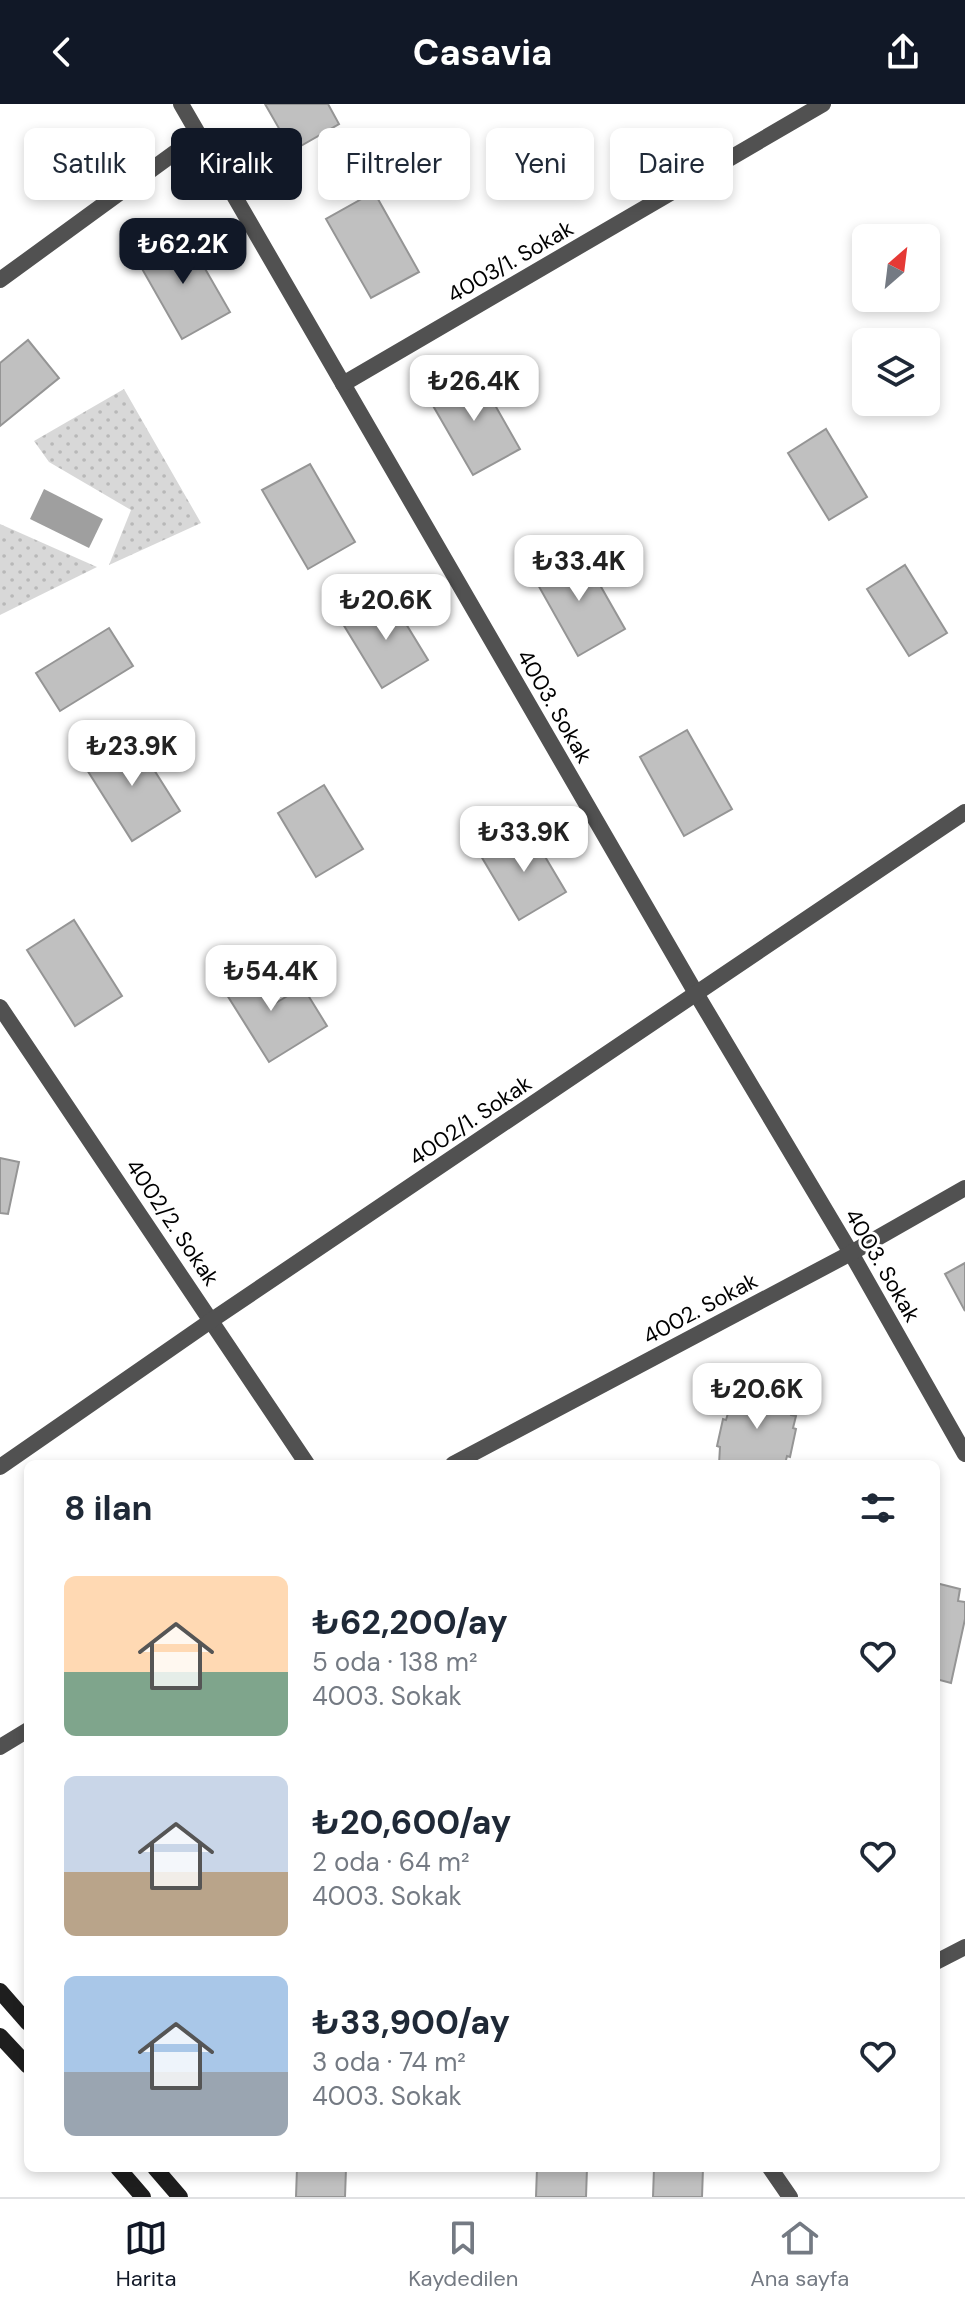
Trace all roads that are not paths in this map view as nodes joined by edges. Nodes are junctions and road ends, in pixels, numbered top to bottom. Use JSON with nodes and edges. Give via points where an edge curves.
{"nodes":[{"id":1,"x":181,"y":104,"type":"edge"},
{"id":2,"x":823,"y":104,"type":"edge"},
{"id":3,"x":195,"y":128,"type":"edge"},
{"id":4,"x":171,"y":155,"type":"edge"},
{"id":5,"x":237,"y":200,"type":"edge"},
{"id":6,"x":0,"y":280,"type":"edge"},
{"id":7,"x":343,"y":384,"type":"junction"},
{"id":8,"x":965,"y":812,"type":"edge"},
{"id":9,"x":697,"y":995,"type":"junction"},
{"id":10,"x":0,"y":1007,"type":"edge"},
{"id":11,"x":965,"y":1188,"type":"edge"},
{"id":12,"x":851,"y":1253,"type":"junction"},
{"id":13,"x":212,"y":1320,"type":"junction"},
{"id":14,"x":965,"y":1454,"type":"edge"},
{"id":15,"x":304,"y":1460,"type":"edge"},
{"id":16,"x":461,"y":1460,"type":"edge"},
{"id":17,"x":0,"y":1467,"type":"edge"},
{"id":18,"x":24,"y":1732,"type":"edge"},
{"id":19,"x":0,"y":1747,"type":"edge"},
{"id":20,"x":965,"y":1947,"type":"edge"},
{"id":21,"x":940,"y":1960,"type":"edge"},
{"id":22,"x":0,"y":1991,"type":"edge"},
{"id":23,"x":24,"y":2018,"type":"edge"},
{"id":24,"x":0,"y":2036,"type":"edge"},
{"id":25,"x":24,"y":2062,"type":"edge"},
{"id":26,"x":121,"y":2172,"type":"edge"},
{"id":27,"x":158,"y":2172,"type":"edge"},
{"id":28,"x":773,"y":2172,"type":"edge"},
{"id":29,"x":143,"y":2197,"type":"edge"},
{"id":30,"x":180,"y":2197,"type":"edge"},
{"id":31,"x":790,"y":2197,"type":"edge"}],
"edges":[{"from":1,"to":3,"type":"street","name":"4003. Sokak"},
{"from":2,"to":7,"type":"street","name":"4003/1. Sokak"},
{"from":4,"to":6,"type":"street"},
{"from":5,"to":7,"type":"street","name":"4003. Sokak"},
{"from":7,"to":9,"type":"street","name":"4003. Sokak"},
{"from":8,"to":9,"type":"street","name":"4002/1. Sokak"},
{"from":9,"to":12,"type":"street","name":"4003. Sokak"},
{"from":9,"to":13,"type":"street","name":"4002/1. Sokak"},
{"from":10,"to":13,"type":"street","name":"4002/2. Sokak"},
{"from":11,"to":12,"type":"street","name":"4002. Sokak"},
{"from":12,"to":14,"type":"street","name":"4003. Sokak"},
{"from":12,"to":16,"type":"street","name":"4002. Sokak"},
{"from":13,"to":15,"type":"street","name":"4002/2. Sokak"},
{"from":13,"to":17,"type":"street","name":"4002/1. Sokak"},
{"from":18,"to":19,"type":"street"},
{"from":20,"to":21,"type":"street"},
{"from":22,"to":23,"type":"main road"},
{"from":24,"to":25,"type":"main road"},
{"from":26,"to":29,"type":"main road"},
{"from":27,"to":30,"type":"main road"},
{"from":28,"to":31,"type":"street"}]}
